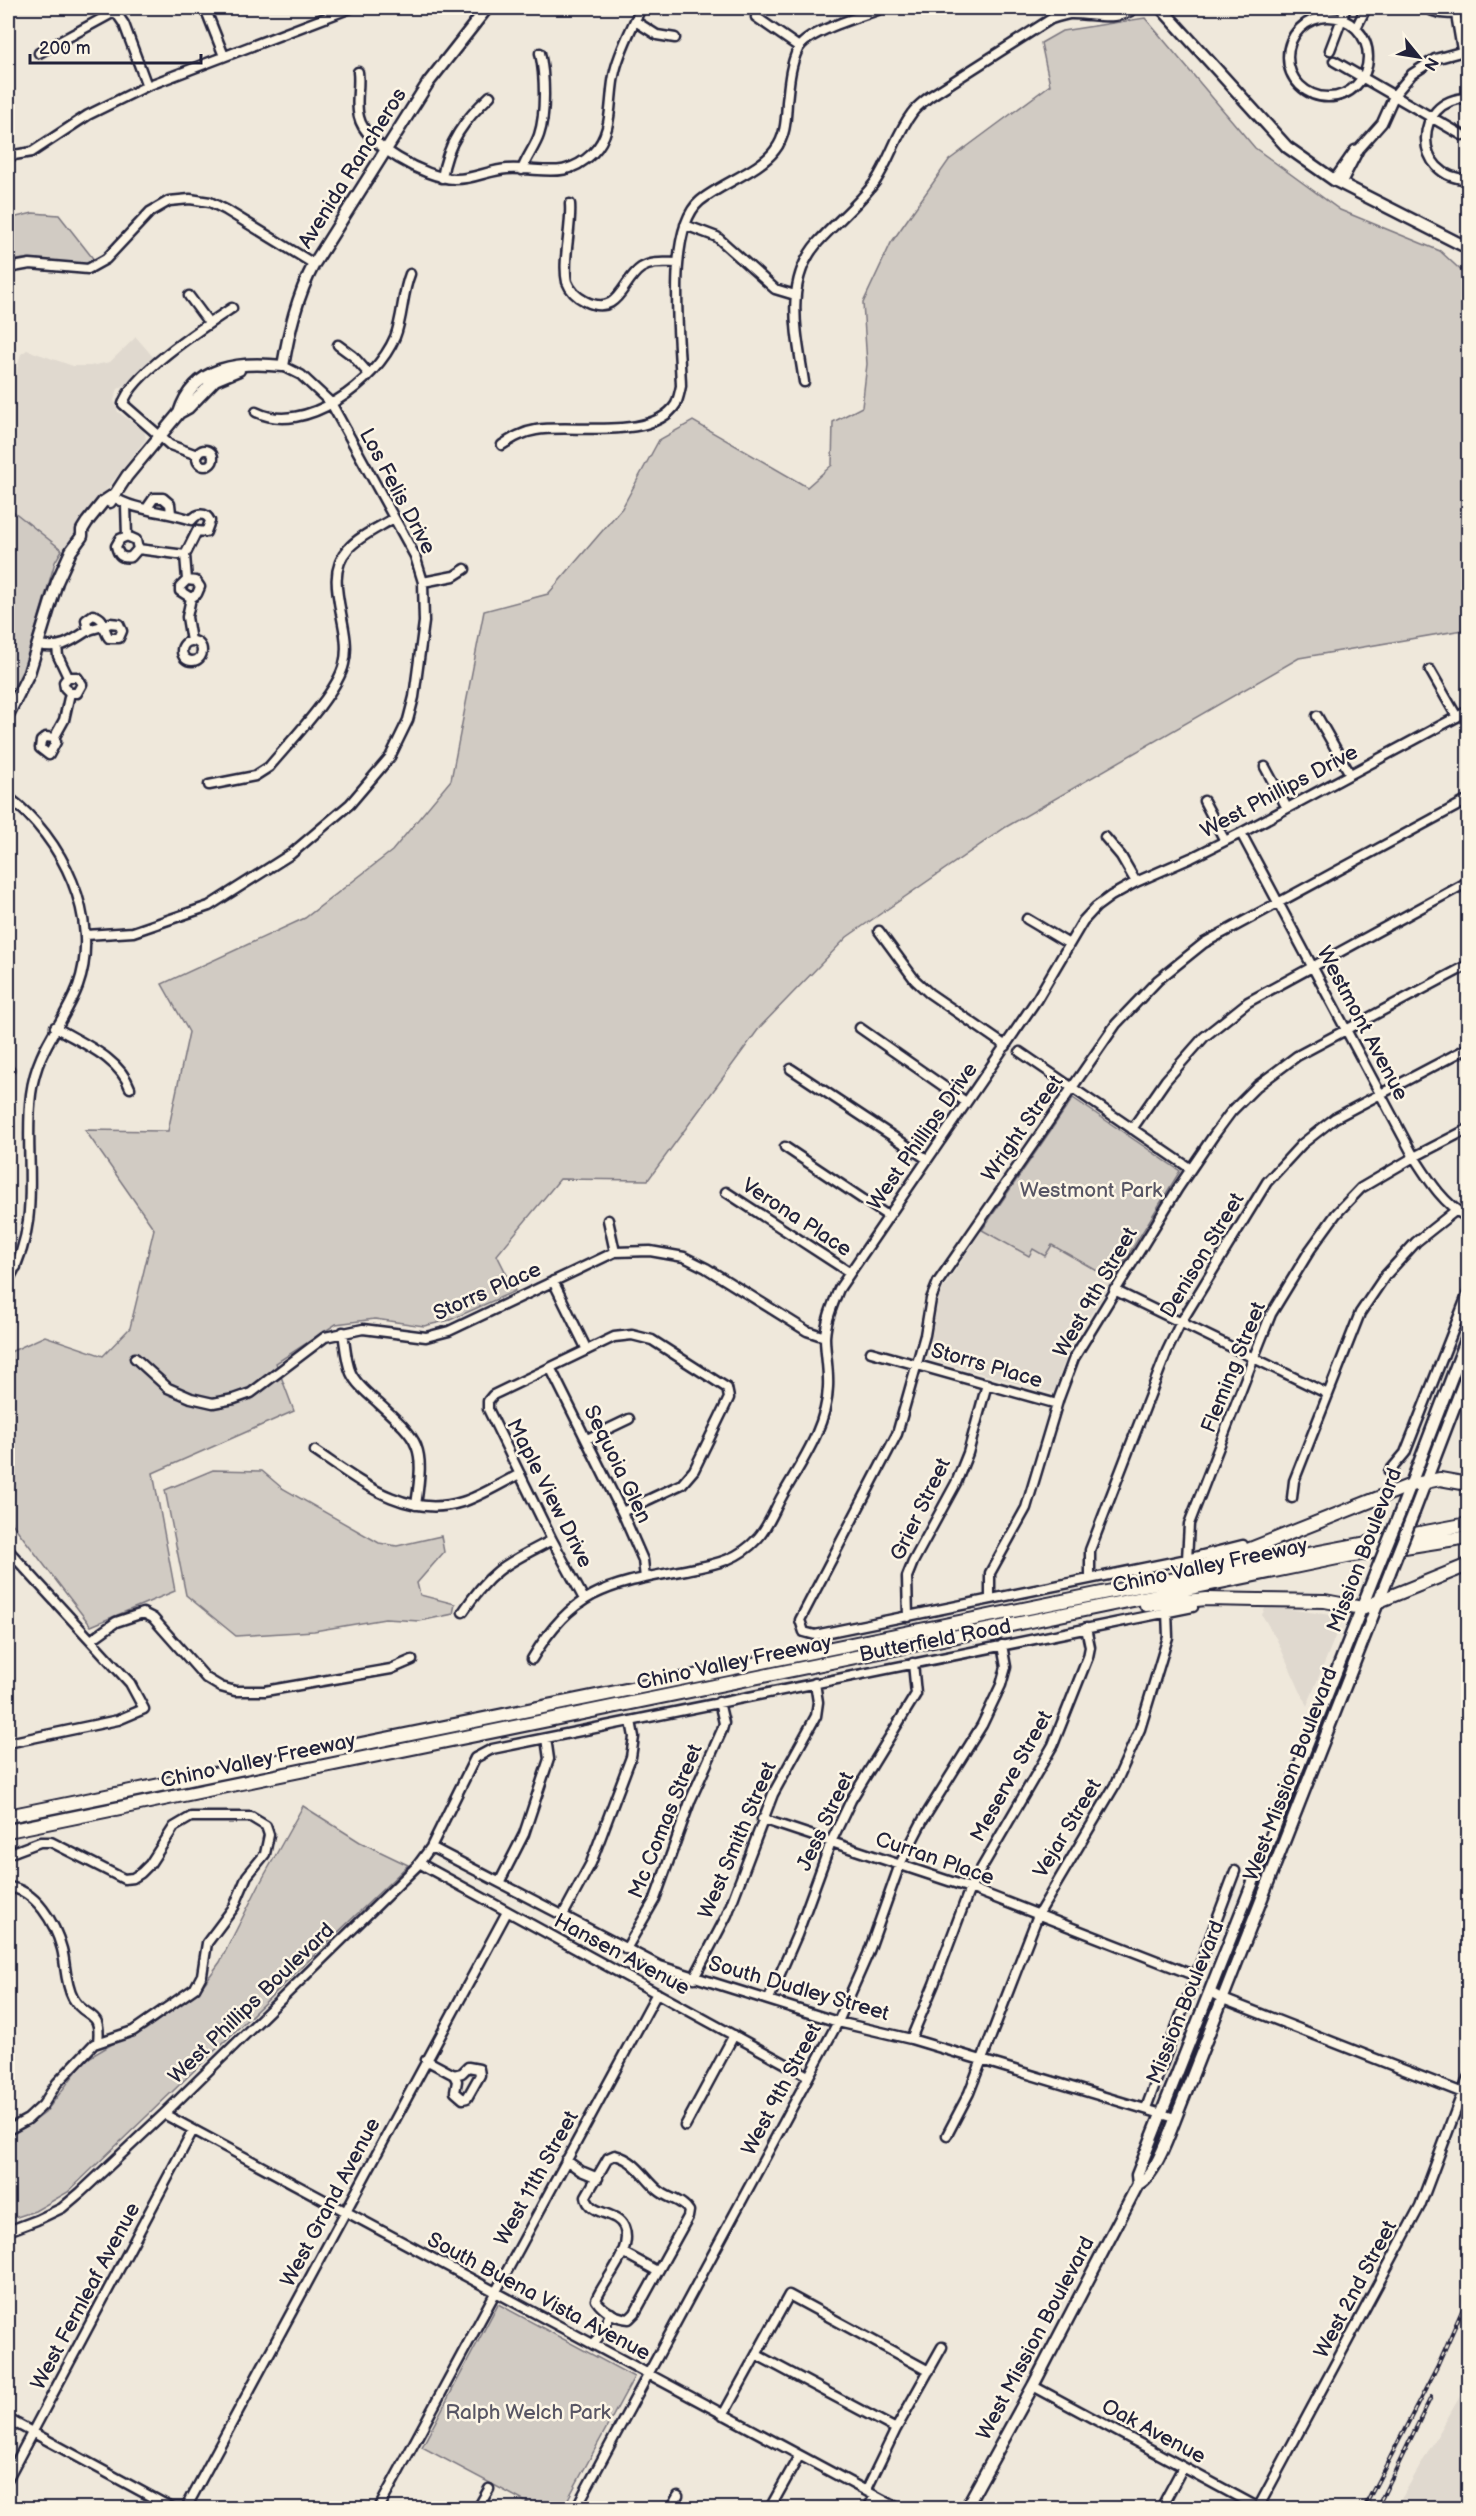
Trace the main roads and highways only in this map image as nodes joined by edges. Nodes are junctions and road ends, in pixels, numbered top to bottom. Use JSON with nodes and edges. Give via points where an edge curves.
{"nodes":[{"id":1,"x":487,"y":8,"type":"edge"},
{"id":2,"x":1161,"y":8,"type":"edge"},
{"id":3,"x":1468,"y":248,"type":"edge"},
{"id":4,"x":8,"y":715,"type":"edge"},
{"id":5,"x":1468,"y":1335,"type":"edge"},
{"id":6,"x":1468,"y":1371,"type":"edge"},
{"id":7,"x":1426,"y":1480,"type":"junction"},
{"id":8,"x":1468,"y":1484,"type":"edge"},
{"id":9,"x":1411,"y":1485,"type":"junction"},
{"id":10,"x":1468,"y":1524,"type":"edge"},
{"id":11,"x":1468,"y":1537,"type":"edge"},
{"id":12,"x":1468,"y":1565,"type":"edge"},
{"id":13,"x":1107,"y":1592,"type":"junction"},
{"id":14,"x":1379,"y":1601,"type":"junction"},
{"id":15,"x":1362,"y":1608,"type":"junction"},
{"id":16,"x":1070,"y":1613,"type":"junction"},
{"id":17,"x":8,"y":1816,"type":"edge"},
{"id":18,"x":8,"y":1832,"type":"edge"},
{"id":19,"x":1162,"y":2113,"type":"joint"},
{"id":20,"x":1138,"y":2184,"type":"junction"},
{"id":21,"x":966,"y":2508,"type":"edge"}],
"edges":[{"from":1,"to":4,"type":"main road","name":"Avenida Rancheros","via":[[428,83],[314,264],[296,305],[283,366],[247,365],[215,380],[159,436],[112,496],[108,507],[71,550],[29,673]]},
{"from":2,"to":3,"type":"main road","via":[[1287,147],[1338,182]]},
{"from":5,"to":9,"type":"main road","name":"Mission Boulevard"},
{"from":6,"to":7,"type":"main road","name":"West Mission Boulevard"},
{"from":7,"to":8,"type":"highway"},
{"from":7,"to":9,"type":"highway"},
{"from":7,"to":14,"type":"main road","name":"West Mission Boulevard","bridge":true},
{"from":9,"to":13,"type":"highway","via":[[1235,1555]]},
{"from":9,"to":15,"type":"main road","name":"Mission Boulevard","bridge":true},
{"from":10,"to":13,"type":"highway","name":"Chino Valley Freeway"},
{"from":11,"to":16,"type":"highway","name":"Chino Valley Freeway","via":[[1347,1556]]},
{"from":12,"to":14,"type":"highway"},
{"from":13,"to":17,"type":"highway","name":"Chino Valley Freeway"},
{"from":14,"to":15,"type":"highway"},
{"from":14,"to":20,"type":"main road","name":"West Mission Boulevard","via":[[1175,2118],[1154,2168]]},
{"from":15,"to":16,"type":"highway","via":[[1324,1601],[1206,1599]]},
{"from":15,"to":19,"type":"main road","name":"Mission Boulevard"},
{"from":16,"to":18,"type":"highway","name":"Chino Valley Freeway"},
{"from":19,"to":20,"type":"main road","name":"West Mission Boulevard","via":[[1137,2175]]},
{"from":20,"to":21,"type":"main road","name":"West Mission Boulevard"}]}
